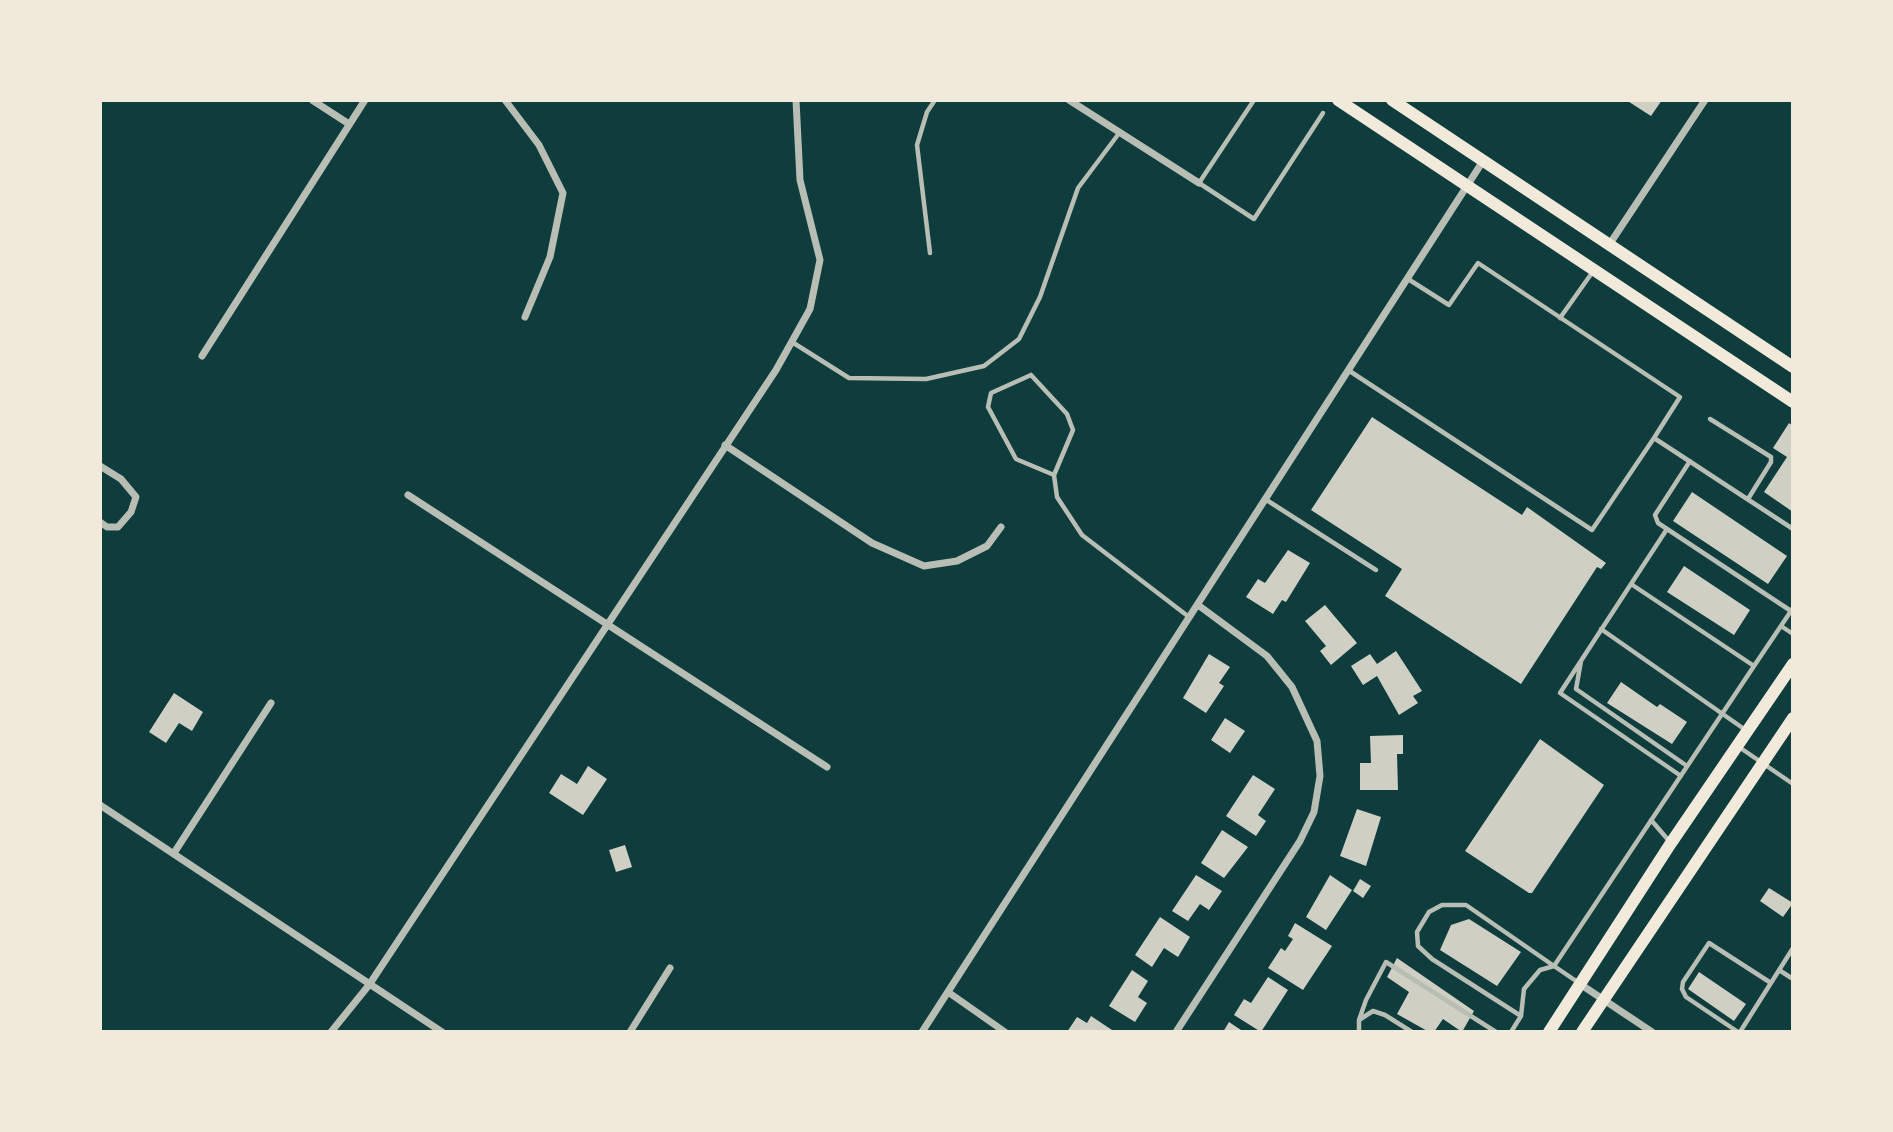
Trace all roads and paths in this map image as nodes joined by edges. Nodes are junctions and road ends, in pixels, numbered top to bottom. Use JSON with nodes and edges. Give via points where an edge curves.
{"nodes":[{"id":1,"x":312,"y":100,"type":"edge"},
{"id":2,"x":365,"y":100,"type":"edge"},
{"id":3,"x":505,"y":100,"type":"edge"},
{"id":4,"x":796,"y":100,"type":"edge"},
{"id":5,"x":935,"y":100,"type":"edge"},
{"id":6,"x":1069,"y":100,"type":"edge"},
{"id":7,"x":1254,"y":100,"type":"edge"},
{"id":8,"x":1338,"y":100,"type":"edge"},
{"id":9,"x":1392,"y":100,"type":"edge"},
{"id":10,"x":1705,"y":100,"type":"edge"},
{"id":11,"x":1323,"y":113,"type":"dead end"},
{"id":12,"x":349,"y":124,"type":"junction"},
{"id":13,"x":1120,"y":132,"type":"junction"},
{"id":14,"x":1483,"y":162,"type":"junction"},
{"id":15,"x":1199,"y":183,"type":"junction"},
{"id":16,"x":1467,"y":186,"type":"junction"},
{"id":17,"x":1609,"y":246,"type":"junction"},
{"id":18,"x":930,"y":253,"type":"dead end"},
{"id":19,"x":1594,"y":270,"type":"junction"},
{"id":20,"x":1407,"y":278,"type":"junction"},
{"id":21,"x":525,"y":317,"type":"dead end"},
{"id":22,"x":1560,"y":318,"type":"junction"},
{"id":23,"x":792,"y":342,"type":"junction"},
{"id":24,"x":202,"y":356,"type":"dead end"},
{"id":25,"x":1793,"y":367,"type":"edge"},
{"id":26,"x":1348,"y":370,"type":"junction"},
{"id":27,"x":1793,"y":402,"type":"edge"},
{"id":28,"x":1710,"y":418,"type":"dead end"},
{"id":29,"x":1654,"y":438,"type":"junction"},
{"id":30,"x":725,"y":445,"type":"junction"},
{"id":31,"x":1690,"y":461,"type":"junction"},
{"id":32,"x":100,"y":466,"type":"edge"},
{"id":33,"x":1054,"y":475,"type":"junction"},
{"id":34,"x":408,"y":495,"type":"dead end"},
{"id":35,"x":1264,"y":499,"type":"junction"},
{"id":36,"x":1748,"y":499,"type":"junction"},
{"id":37,"x":100,"y":522,"type":"edge"},
{"id":38,"x":1001,"y":527,"type":"dead end"},
{"id":39,"x":1667,"y":529,"type":"junction"},
{"id":40,"x":1793,"y":529,"type":"edge"},
{"id":41,"x":1377,"y":570,"type":"dead end"},
{"id":42,"x":1631,"y":584,"type":"junction"},
{"id":43,"x":1198,"y":605,"type":"junction"},
{"id":44,"x":1792,"y":609,"type":"edge"},
{"id":45,"x":1190,"y":617,"type":"junction"},
{"id":46,"x":607,"y":622,"type":"junction"},
{"id":47,"x":1781,"y":626,"type":"junction"},
{"id":48,"x":1601,"y":629,"type":"junction"},
{"id":49,"x":1793,"y":634,"type":"edge"},
{"id":50,"x":1582,"y":657,"type":"junction"},
{"id":51,"x":1793,"y":664,"type":"edge"},
{"id":52,"x":1754,"y":666,"type":"junction"},
{"id":53,"x":271,"y":703,"type":"dead end"},
{"id":54,"x":1722,"y":713,"type":"junction"},
{"id":55,"x":1793,"y":718,"type":"edge"},
{"id":56,"x":1748,"y":731,"type":"junction"},
{"id":57,"x":1738,"y":746,"type":"junction"},
{"id":58,"x":1763,"y":762,"type":"junction"},
{"id":59,"x":827,"y":766,"type":"dead end"},
{"id":60,"x":1687,"y":766,"type":"junction"},
{"id":61,"x":1681,"y":776,"type":"junction"},
{"id":62,"x":1793,"y":784,"type":"edge"},
{"id":63,"x":100,"y":805,"type":"edge"},
{"id":64,"x":1651,"y":820,"type":"junction"},
{"id":65,"x":1671,"y":843,"type":"junction"},
{"id":66,"x":174,"y":853,"type":"junction"},
{"id":67,"x":1793,"y":948,"type":"edge"},
{"id":68,"x":1554,"y":966,"type":"junction"},
{"id":69,"x":670,"y":968,"type":"dead end"},
{"id":70,"x":1779,"y":970,"type":"junction"},
{"id":71,"x":1793,"y":979,"type":"edge"},
{"id":72,"x":1579,"y":983,"type":"junction"},
{"id":73,"x":1771,"y":983,"type":"junction"},
{"id":74,"x":369,"y":985,"type":"junction"},
{"id":75,"x":947,"y":992,"type":"junction"},
{"id":76,"x":1603,"y":1000,"type":"junction"},
{"id":77,"x":1521,"y":1016,"type":"junction"},
{"id":78,"x":1359,"y":1020,"type":"junction"},
{"id":79,"x":331,"y":1032,"type":"edge"},
{"id":80,"x":442,"y":1032,"type":"edge"},
{"id":81,"x":630,"y":1032,"type":"edge"},
{"id":82,"x":922,"y":1032,"type":"edge"},
{"id":83,"x":1005,"y":1032,"type":"edge"},
{"id":84,"x":1176,"y":1032,"type":"edge"},
{"id":85,"x":1359,"y":1032,"type":"edge"},
{"id":86,"x":1412,"y":1032,"type":"edge"},
{"id":87,"x":1496,"y":1032,"type":"edge"},
{"id":88,"x":1511,"y":1032,"type":"edge"},
{"id":89,"x":1549,"y":1032,"type":"edge"},
{"id":90,"x":1582,"y":1032,"type":"edge"},
{"id":91,"x":1652,"y":1032,"type":"edge"},
{"id":92,"x":1739,"y":1032,"type":"edge"}],
"edges":[{"from":1,"to":12,"type":"street"},
{"from":2,"to":12,"type":"street"},
{"from":3,"to":21,"type":"street","via":[[539,145],[563,193],[550,257]]},
{"from":4,"to":23,"type":"street","via":[[800,180],[820,260],[810,309]]},
{"from":5,"to":18,"type":"lane","via":[[917,145]]},
{"from":6,"to":13,"type":"street"},
{"from":7,"to":15,"type":"lane"},
{"from":8,"to":16,"type":"main road"},
{"from":9,"to":14,"type":"main road"},
{"from":10,"to":17,"type":"street"},
{"from":11,"to":15,"type":"lane","via":[[1254,219]]},
{"from":12,"to":24,"type":"street"},
{"from":13,"to":15,"type":"street"},
{"from":13,"to":23,"type":"lane","via":[[1078,188],[1040,297],[1019,339],[984,366],[926,379],[849,379]]},
{"from":14,"to":16,"type":"street"},
{"from":14,"to":17,"type":"main road"},
{"from":16,"to":19,"type":"main road"},
{"from":16,"to":20,"type":"street"},
{"from":17,"to":25,"type":"main road"},
{"from":19,"to":22,"type":"lane"},
{"from":19,"to":27,"type":"main road"},
{"from":20,"to":22,"type":"lane","via":[[1449,305],[1478,263]]},
{"from":20,"to":26,"type":"street"},
{"from":22,"to":29,"type":"lane","via":[[1680,397]]},
{"from":23,"to":30,"type":"street"},
{"from":26,"to":29,"type":"lane","via":[[1592,530]]},
{"from":26,"to":35,"type":"street"},
{"from":28,"to":36,"type":"lane","via":[[1770,457]]},
{"from":29,"to":31,"type":"lane"},
{"from":30,"to":38,"type":"street","via":[[872,543],[924,566],[957,561],[987,546]]},
{"from":30,"to":46,"type":"street"},
{"from":31,"to":36,"type":"lane"},
{"from":31,"to":39,"type":"lane","via":[[1655,515]]},
{"from":32,"to":37,"type":"street","via":[[121,479],[136,498],[118,527]]},
{"from":33,"to":33,"type":"lane","via":[[1073,429],[1067,414],[1031,374],[991,393],[988,407],[1016,459]]},
{"from":33,"to":45,"type":"lane","via":[[1057,497],[1082,535]]},
{"from":34,"to":46,"type":"street"},
{"from":35,"to":41,"type":"lane"},
{"from":35,"to":43,"type":"street"},
{"from":36,"to":40,"type":"lane"},
{"from":39,"to":42,"type":"lane"},
{"from":39,"to":44,"type":"lane"},
{"from":42,"to":48,"type":"lane"},
{"from":42,"to":52,"type":"lane"},
{"from":43,"to":45,"type":"street"},
{"from":43,"to":84,"type":"street","via":[[1267,656],[1292,687],[1317,741],[1320,776],[1314,812],[1300,841]]},
{"from":44,"to":47,"type":"lane"},
{"from":45,"to":75,"type":"street"},
{"from":46,"to":59,"type":"street"},
{"from":46,"to":74,"type":"street"},
{"from":47,"to":49,"type":"lane"},
{"from":47,"to":52,"type":"lane"},
{"from":48,"to":50,"type":"lane"},
{"from":48,"to":54,"type":"lane"},
{"from":50,"to":60,"type":"lane","via":[[1576,689]]},
{"from":50,"to":61,"type":"lane","via":[[1560,693]]},
{"from":51,"to":56,"type":"main road"},
{"from":52,"to":54,"type":"lane"},
{"from":53,"to":66,"type":"street"},
{"from":54,"to":56,"type":"lane"},
{"from":54,"to":60,"type":"lane"},
{"from":55,"to":58,"type":"main road"},
{"from":56,"to":57,"type":"main road"},
{"from":57,"to":58,"type":"lane"},
{"from":57,"to":65,"type":"main road"},
{"from":58,"to":62,"type":"lane"},
{"from":58,"to":76,"type":"main road"},
{"from":60,"to":61,"type":"lane"},
{"from":61,"to":64,"type":"lane"},
{"from":63,"to":66,"type":"street"},
{"from":64,"to":65,"type":"lane"},
{"from":64,"to":68,"type":"lane"},
{"from":65,"to":72,"type":"main road"},
{"from":66,"to":74,"type":"street"},
{"from":67,"to":70,"type":"lane"},
{"from":68,"to":72,"type":"lane"},
{"from":68,"to":77,"type":"lane","via":[[1540,970],[1524,989]]},
{"from":68,"to":77,"type":"lane","via":[[1466,905],[1442,905],[1429,912],[1417,932],[1418,946]]},
{"from":69,"to":81,"type":"street"},
{"from":70,"to":71,"type":"lane"},
{"from":70,"to":73,"type":"lane"},
{"from":72,"to":76,"type":"street"},
{"from":72,"to":89,"type":"main road"},
{"from":73,"to":92,"type":"lane"},
{"from":73,"to":92,"type":"lane","via":[[1709,943],[1683,982],[1686,997]]},
{"from":74,"to":79,"type":"street"},
{"from":74,"to":80,"type":"street"},
{"from":75,"to":82,"type":"street"},
{"from":75,"to":83,"type":"street"},
{"from":76,"to":90,"type":"main road"},
{"from":76,"to":91,"type":"street"},
{"from":77,"to":88,"type":"lane"},
{"from":78,"to":85,"type":"lane"},
{"from":78,"to":86,"type":"lane","via":[[1373,1011]]},
{"from":78,"to":87,"type":"lane","via":[[1386,962]]}]}
